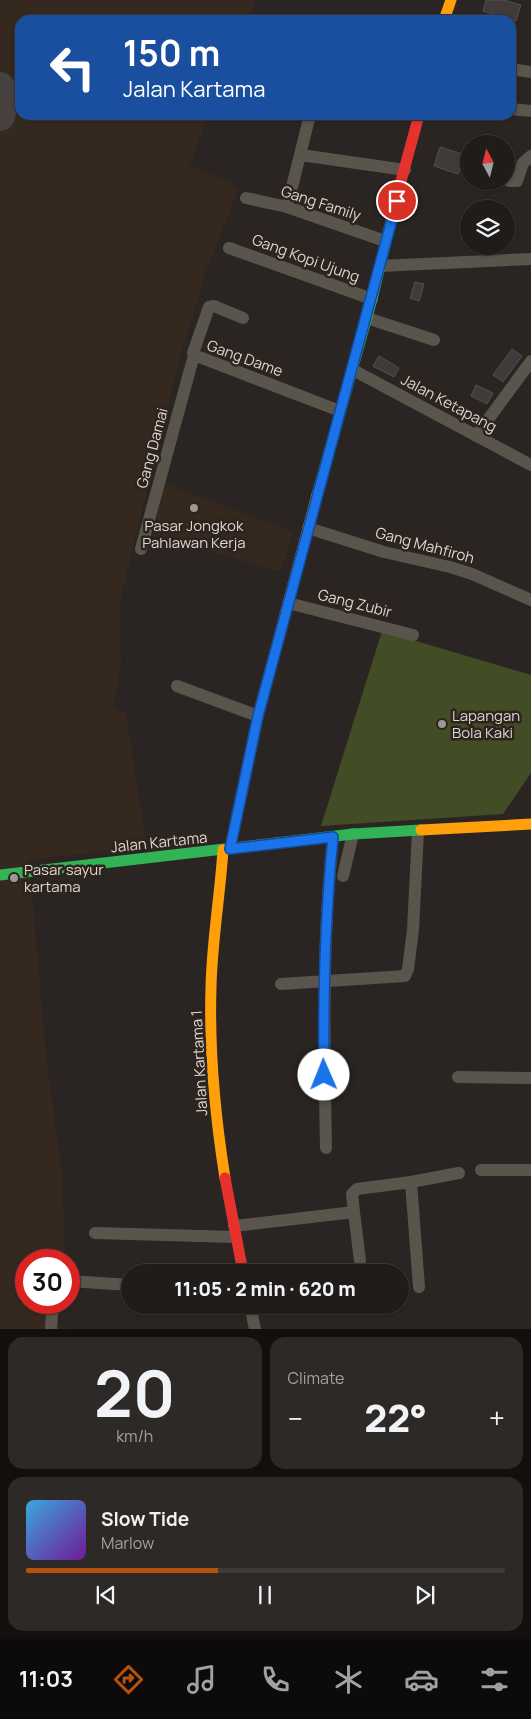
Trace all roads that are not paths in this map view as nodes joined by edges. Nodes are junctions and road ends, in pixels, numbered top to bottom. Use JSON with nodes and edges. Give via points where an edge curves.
{"nodes":[{"id":1,"x":451,"y":0,"type":"edge"},
{"id":2,"x":446,"y":15,"type":"edge"},
{"id":3,"x":516,"y":70,"type":"edge"},
{"id":4,"x":531,"y":72,"type":"edge"},
{"id":5,"x":516,"y":110,"type":"edge"},
{"id":6,"x":531,"y":111,"type":"edge"},
{"id":7,"x":309,"y":120,"type":"edge"},
{"id":8,"x":418,"y":120,"type":"edge"},
{"id":9,"x":301,"y":155,"type":"junction"},
{"id":10,"x":531,"y":156,"type":"edge"},
{"id":11,"x":405,"y":170,"type":"junction"},
{"id":12,"x":515,"y":181,"type":"edge"},
{"id":13,"x":246,"y":198,"type":"dead end"},
{"id":14,"x":287,"y":207,"type":"junction"},
{"id":15,"x":385,"y":241,"type":"junction"},
{"id":16,"x":229,"y":248,"type":"dead end"},
{"id":17,"x":531,"y":259,"type":"edge"},
{"id":18,"x":380,"y":266,"type":"junction"},
{"id":19,"x":372,"y":299,"type":"junction"},
{"id":20,"x":243,"y":318,"type":"dead end"},
{"id":21,"x":367,"y":318,"type":"junction"},
{"id":22,"x":434,"y":340,"type":"dead end"},
{"id":23,"x":194,"y":355,"type":"junction"},
{"id":24,"x":531,"y":361,"type":"edge"},
{"id":25,"x":352,"y":370,"type":"junction"},
{"id":26,"x":340,"y":411,"type":"junction"},
{"id":27,"x":476,"y":436,"type":"junction"},
{"id":28,"x":531,"y":466,"type":"edge"},
{"id":29,"x":308,"y":528,"type":"junction"},
{"id":30,"x":141,"y":549,"type":"dead end"},
{"id":31,"x":531,"y":600,"type":"edge"},
{"id":32,"x":288,"y":603,"type":"junction"},
{"id":33,"x":413,"y":635,"type":"dead end"},
{"id":34,"x":177,"y":686,"type":"dead end"},
{"id":35,"x":258,"y":716,"type":"junction"},
{"id":36,"x":531,"y":824,"type":"edge"},
{"id":37,"x":418,"y":831,"type":"junction"},
{"id":38,"x":353,"y":834,"type":"junction"},
{"id":39,"x":333,"y":837,"type":"junction"},
{"id":40,"x":227,"y":850,"type":"junction"},
{"id":41,"x":0,"y":875,"type":"edge"},
{"id":42,"x":343,"y":876,"type":"dead end"},
{"id":43,"x":324,"y":980,"type":"junction"},
{"id":44,"x":281,"y":984,"type":"dead end"},
{"id":45,"x":458,"y":1077,"type":"dead end"},
{"id":46,"x":531,"y":1078,"type":"edge"},
{"id":47,"x":326,"y":1148,"type":"dead end"},
{"id":48,"x":480,"y":1170,"type":"dead end"},
{"id":49,"x":531,"y":1170,"type":"edge"},
{"id":50,"x":459,"y":1173,"type":"dead end"},
{"id":51,"x":411,"y":1182,"type":"junction"},
{"id":52,"x":354,"y":1212,"type":"junction"},
{"id":53,"x":234,"y":1232,"type":"junction"},
{"id":54,"x":95,"y":1233,"type":"dead end"},
{"id":55,"x":360,"y":1260,"type":"dead end"},
{"id":56,"x":240,"y":1264,"type":"edge"},
{"id":57,"x":80,"y":1282,"type":"edge"},
{"id":58,"x":121,"y":1284,"type":"edge"},
{"id":59,"x":419,"y":1287,"type":"dead end"},
{"id":60,"x":52,"y":1314,"type":"edge"},
{"id":61,"x":252,"y":1314,"type":"edge"},
{"id":62,"x":51,"y":1329,"type":"edge"},
{"id":63,"x":255,"y":1329,"type":"edge"}],
"edges":[{"from":1,"to":2,"type":"street"},
{"from":3,"to":4,"type":"street"},
{"from":5,"to":6,"type":"street"},
{"from":7,"to":9,"type":"street"},
{"from":8,"to":11,"type":"street","name":"Jalan Kartama 1"},
{"from":9,"to":11,"type":"street"},
{"from":9,"to":14,"type":"street"},
{"from":10,"to":12,"type":"street","via":[[522,163]]},
{"from":11,"to":15,"type":"street","name":"Jalan Kartama 1"},
{"from":13,"to":14,"type":"street","name":"Gang Family"},
{"from":14,"to":15,"type":"street","name":"Gang Family"},
{"from":15,"to":18,"type":"street","name":"Jalan Kartama 1"},
{"from":16,"to":19,"type":"street","name":"Gang Kopi Ujung"},
{"from":17,"to":18,"type":"street"},
{"from":18,"to":19,"type":"street","name":"Jalan Kartama 1"},
{"from":19,"to":21,"type":"street","name":"Jalan Kartama 1"},
{"from":20,"to":23,"type":"street","name":"Gang Dame","via":[[209,307]]},
{"from":21,"to":22,"type":"street"},
{"from":21,"to":25,"type":"street","name":"Jalan Kartama 1"},
{"from":23,"to":26,"type":"street","name":"Gang Dame"},
{"from":23,"to":30,"type":"street","name":"Gang Damai"},
{"from":24,"to":27,"type":"street"},
{"from":25,"to":26,"type":"street","name":"Jalan Kartama 1"},
{"from":25,"to":27,"type":"street","name":"Jalan Ketapang"},
{"from":26,"to":29,"type":"street","name":"Jalan Kartama 1"},
{"from":27,"to":28,"type":"street","name":"Jalan Ketapang"},
{"from":29,"to":31,"type":"street","name":"Gang Mahfiroh","via":[[384,552],[472,574]]},
{"from":29,"to":32,"type":"street","name":"Jalan Kartama 1"},
{"from":32,"to":33,"type":"street","name":"Gang Zubir"},
{"from":32,"to":35,"type":"street","name":"Jalan Kartama 1"},
{"from":34,"to":35,"type":"street"},
{"from":35,"to":40,"type":"street","name":"Jalan Kartama 1"},
{"from":36,"to":37,"type":"street","name":"Jalan Kartama"},
{"from":37,"to":38,"type":"street","name":"Jalan Kartama"},
{"from":37,"to":43,"type":"street","via":[[416,893],[407,974],[401,978]]},
{"from":38,"to":39,"type":"street","name":"Jalan Kartama"},
{"from":38,"to":42,"type":"street"},
{"from":39,"to":40,"type":"street","name":"Jalan Kartama"},
{"from":39,"to":43,"type":"street","via":[[327,891]]},
{"from":40,"to":41,"type":"street","name":"Jalan Kartama"},
{"from":40,"to":53,"type":"street","name":"Jalan Kartama 1","via":[[211,986],[212,1043],[218,1127]]},
{"from":43,"to":44,"type":"street"},
{"from":43,"to":47,"type":"street"},
{"from":45,"to":46,"type":"street"},
{"from":48,"to":49,"type":"street"},
{"from":50,"to":51,"type":"street"},
{"from":51,"to":52,"type":"street","via":[[355,1190],[352,1194]]},
{"from":51,"to":59,"type":"street"},
{"from":52,"to":53,"type":"street"},
{"from":52,"to":55,"type":"street"},
{"from":53,"to":54,"type":"street"},
{"from":53,"to":56,"type":"street","name":"Jalan Kartama 1"},
{"from":57,"to":58,"type":"street"},
{"from":60,"to":62,"type":"street"},
{"from":61,"to":63,"type":"street"}]}
